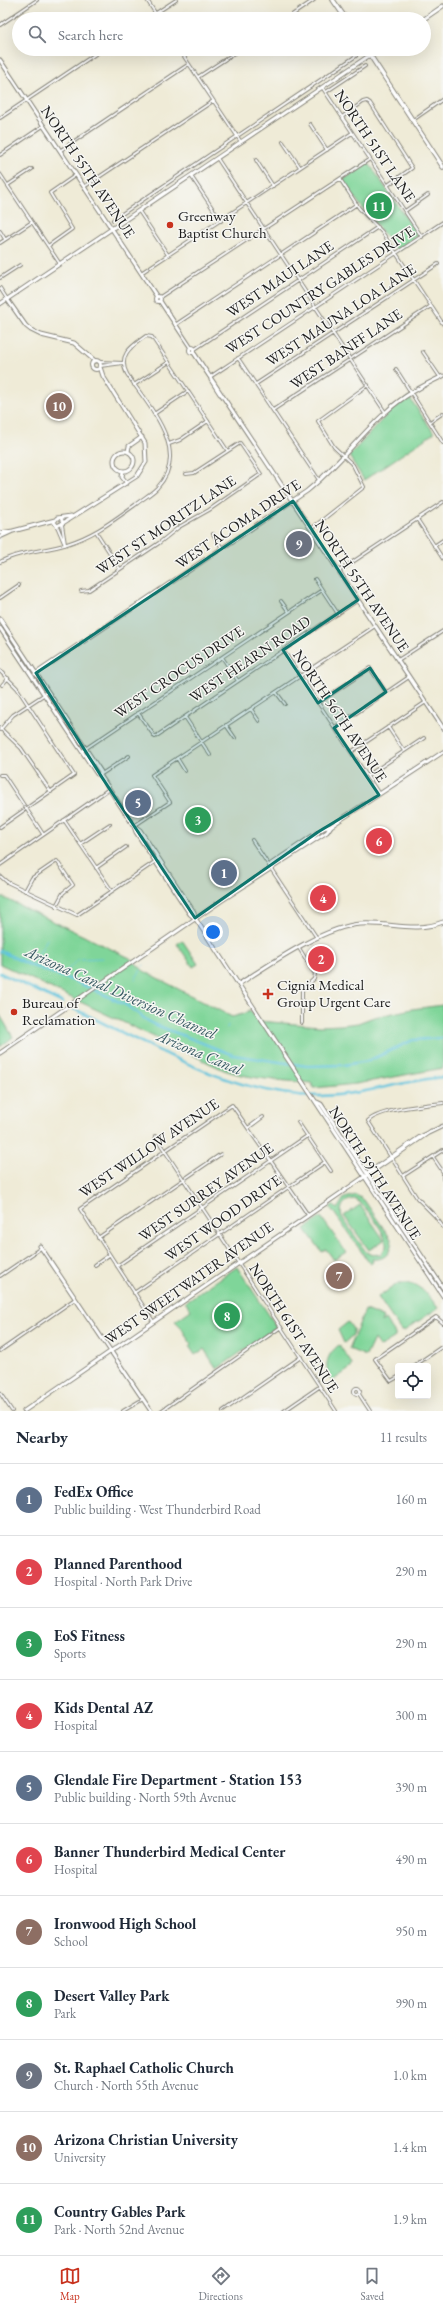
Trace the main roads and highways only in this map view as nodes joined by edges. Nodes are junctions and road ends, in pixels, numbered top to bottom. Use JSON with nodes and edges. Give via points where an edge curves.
{"nodes":[{"id":1,"x":333,"y":0,"type":"edge"},
{"id":2,"x":341,"y":12,"type":"edge"},
{"id":3,"x":371,"y":56,"type":"edge"},
{"id":4,"x":443,"y":167,"type":"edge"}],
"edges":[{"from":1,"to":2,"type":"main road"},
{"from":3,"to":4,"type":"main road"}]}
